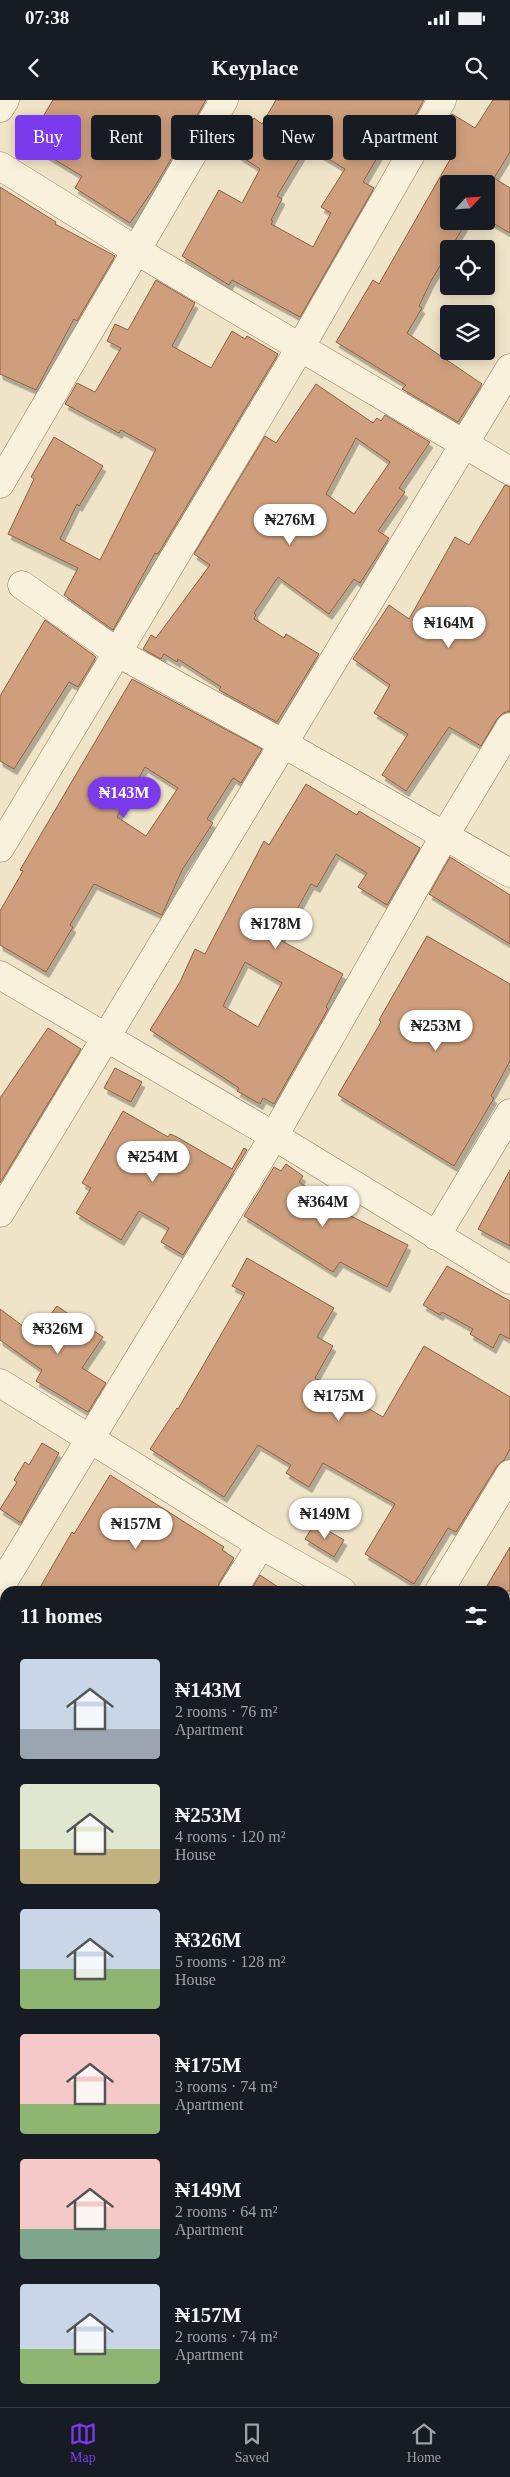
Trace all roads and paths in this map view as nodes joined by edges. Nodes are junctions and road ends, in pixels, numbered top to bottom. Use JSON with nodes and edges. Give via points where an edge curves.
{"nodes":[{"id":1,"x":4,"y":100,"type":"edge"},
{"id":2,"x":224,"y":100,"type":"edge"},
{"id":3,"x":442,"y":100,"type":"edge"},
{"id":4,"x":0,"y":108,"type":"edge"},
{"id":5,"x":0,"y":166,"type":"edge"},
{"id":6,"x":137,"y":251,"type":"junction"},
{"id":7,"x":300,"y":348,"type":"junction"},
{"id":8,"x":510,"y":368,"type":"edge"},
{"id":9,"x":465,"y":444,"type":"junction"},
{"id":10,"x":510,"y":471,"type":"edge"},
{"id":11,"x":0,"y":484,"type":"edge"},
{"id":12,"x":22,"y":585,"type":"dead end"},
{"id":13,"x":118,"y":653,"type":"junction"},
{"id":14,"x":510,"y":726,"type":"edge"},
{"id":15,"x":284,"y":744,"type":"junction"},
{"id":16,"x":445,"y":835,"type":"junction"},
{"id":17,"x":0,"y":848,"type":"edge"},
{"id":18,"x":510,"y":873,"type":"edge"},
{"id":19,"x":0,"y":975,"type":"edge"},
{"id":20,"x":107,"y":1037,"type":"junction"},
{"id":21,"x":510,"y":1113,"type":"edge"},
{"id":22,"x":274,"y":1136,"type":"junction"},
{"id":23,"x":0,"y":1213,"type":"edge"},
{"id":24,"x":436,"y":1236,"type":"junction"},
{"id":25,"x":510,"y":1280,"type":"edge"},
{"id":26,"x":0,"y":1383,"type":"edge"},
{"id":27,"x":90,"y":1440,"type":"junction"},
{"id":28,"x":510,"y":1474,"type":"edge"},
{"id":29,"x":261,"y":1545,"type":"junction"},
{"id":30,"x":1,"y":1586,"type":"edge"},
{"id":31,"x":235,"y":1586,"type":"edge"},
{"id":32,"x":333,"y":1586,"type":"edge"},
{"id":33,"x":442,"y":1586,"type":"edge"}],
"edges":[{"from":1,"to":4,"type":"street"},
{"from":2,"to":6,"type":"street"},
{"from":3,"to":7,"type":"street"},
{"from":5,"to":6,"type":"street"},
{"from":6,"to":7,"type":"street"},
{"from":6,"to":11,"type":"street"},
{"from":7,"to":9,"type":"street"},
{"from":7,"to":13,"type":"street"},
{"from":8,"to":9,"type":"street"},
{"from":9,"to":10,"type":"street"},
{"from":9,"to":15,"type":"street"},
{"from":12,"to":13,"type":"street"},
{"from":13,"to":15,"type":"street"},
{"from":13,"to":17,"type":"street"},
{"from":14,"to":16,"type":"street"},
{"from":15,"to":16,"type":"street"},
{"from":15,"to":20,"type":"street"},
{"from":16,"to":18,"type":"street"},
{"from":16,"to":22,"type":"street"},
{"from":19,"to":20,"type":"street"},
{"from":20,"to":22,"type":"street"},
{"from":20,"to":23,"type":"street"},
{"from":21,"to":24,"type":"street"},
{"from":22,"to":24,"type":"street"},
{"from":22,"to":27,"type":"street"},
{"from":24,"to":25,"type":"street"},
{"from":26,"to":27,"type":"street"},
{"from":27,"to":29,"type":"street"},
{"from":27,"to":30,"type":"street"},
{"from":28,"to":33,"type":"street"},
{"from":29,"to":31,"type":"street"},
{"from":29,"to":32,"type":"street"}]}
